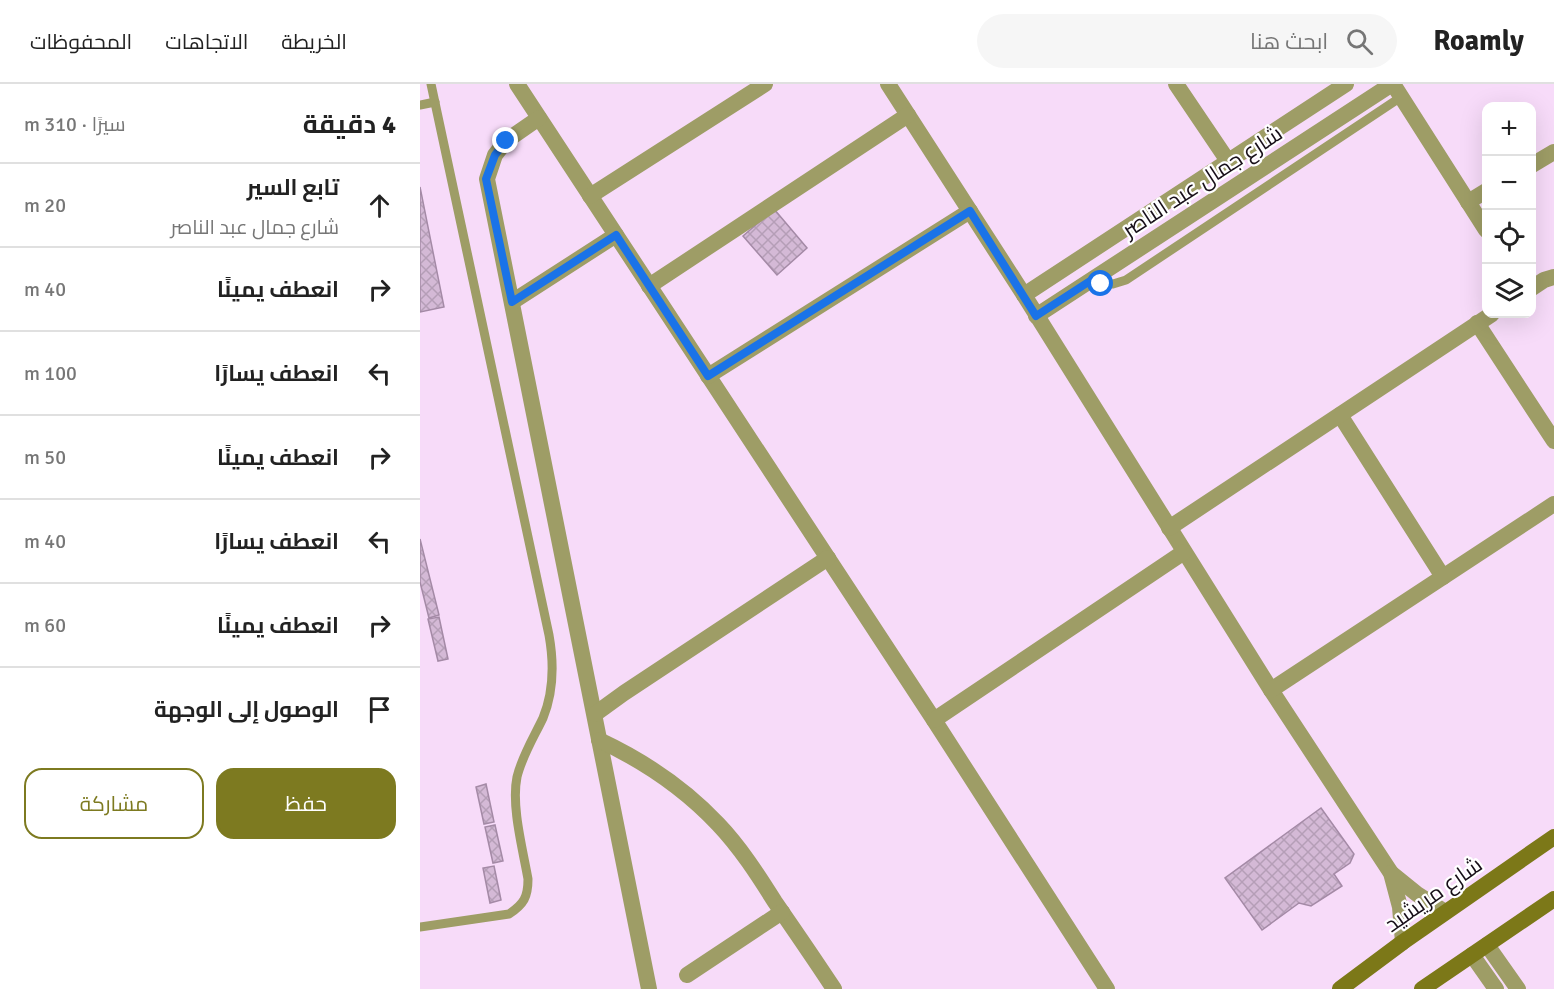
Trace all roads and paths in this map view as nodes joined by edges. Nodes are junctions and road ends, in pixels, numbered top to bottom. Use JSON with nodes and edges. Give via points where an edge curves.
{"nodes":[{"id":1,"x":431,"y":84,"type":"edge"},
{"id":2,"x":518,"y":84,"type":"edge"},
{"id":3,"x":765,"y":84,"type":"edge"},
{"id":4,"x":888,"y":84,"type":"edge"},
{"id":5,"x":1176,"y":84,"type":"edge"},
{"id":6,"x":1346,"y":84,"type":"edge"},
{"id":7,"x":1395,"y":88,"type":"edge"},
{"id":8,"x":435,"y":102,"type":"junction"},
{"id":9,"x":420,"y":105,"type":"edge"},
{"id":10,"x":908,"y":116,"type":"junction"},
{"id":11,"x":540,"y":118,"type":"junction"},
{"id":12,"x":1554,"y":152,"type":"edge"},
{"id":13,"x":1228,"y":161,"type":"junction"},
{"id":14,"x":1536,"y":163,"type":"edge"},
{"id":15,"x":1482,"y":193,"type":"edge"},
{"id":16,"x":590,"y":195,"type":"junction"},
{"id":17,"x":1468,"y":201,"type":"junction"},
{"id":18,"x":970,"y":211,"type":"junction"},
{"id":19,"x":1482,"y":224,"type":"edge"},
{"id":20,"x":616,"y":235,"type":"junction"},
{"id":21,"x":1554,"y":277,"type":"edge"},
{"id":22,"x":1536,"y":285,"type":"edge"},
{"id":23,"x":649,"y":286,"type":"junction"},
{"id":24,"x":1024,"y":295,"type":"junction"},
{"id":25,"x":512,"y":302,"type":"junction"},
{"id":26,"x":1036,"y":316,"type":"junction"},
{"id":27,"x":1486,"y":318,"type":"edge"},
{"id":28,"x":1478,"y":323,"type":"junction"},
{"id":29,"x":708,"y":376,"type":"junction"},
{"id":30,"x":1340,"y":415,"type":"junction"},
{"id":31,"x":1554,"y":441,"type":"edge"},
{"id":32,"x":1554,"y":504,"type":"edge"},
{"id":33,"x":1169,"y":528,"type":"junction"},
{"id":34,"x":1184,"y":552,"type":"junction"},
{"id":35,"x":828,"y":558,"type":"junction"},
{"id":36,"x":1443,"y":577,"type":"junction"},
{"id":37,"x":1271,"y":690,"type":"junction"},
{"id":38,"x":594,"y":714,"type":"junction"},
{"id":39,"x":934,"y":720,"type":"junction"},
{"id":40,"x":599,"y":740,"type":"junction"},
{"id":41,"x":1554,"y":837,"type":"edge"},
{"id":42,"x":1391,"y":873,"type":"junction"},
{"id":43,"x":1554,"y":899,"type":"edge"},
{"id":44,"x":782,"y":912,"type":"junction"},
{"id":45,"x":1445,"y":912,"type":"junction"},
{"id":46,"x":420,"y":927,"type":"edge"},
{"id":47,"x":1403,"y":942,"type":"junction"},
{"id":48,"x":1479,"y":950,"type":"junction"},
{"id":49,"x":687,"y":975,"type":"dead end"},
{"id":50,"x":649,"y":989,"type":"edge"},
{"id":51,"x":834,"y":989,"type":"edge"},
{"id":52,"x":1107,"y":989,"type":"edge"},
{"id":53,"x":1340,"y":989,"type":"edge"},
{"id":54,"x":1422,"y":989,"type":"edge"},
{"id":55,"x":1496,"y":989,"type":"edge"},
{"id":56,"x":1518,"y":989,"type":"edge"}],
"edges":[{"from":1,"to":8,"type":"lane"},
{"from":2,"to":11,"type":"street"},
{"from":3,"to":16,"type":"street"},
{"from":4,"to":10,"type":"street"},
{"from":5,"to":13,"type":"street"},
{"from":6,"to":13,"type":"street","name":"شارع جمال عبد الناصر"},
{"from":7,"to":17,"type":"street"},
{"from":7,"to":26,"type":"street","name":"شارع جمال عبد الناصر"},
{"from":8,"to":9,"type":"lane"},
{"from":8,"to":46,"type":"lane","via":[[553,668],[544,716],[517,779],[515,798],[528,879],[525,900],[509,914]]},
{"from":10,"to":18,"type":"street"},
{"from":10,"to":23,"type":"street"},
{"from":11,"to":16,"type":"street"},
{"from":11,"to":25,"type":"street","via":[[506,141],[495,155],[486,179]]},
{"from":12,"to":14,"type":"street"},
{"from":13,"to":24,"type":"street","name":"شارع جمال عبد الناصر"},
{"from":15,"to":17,"type":"street"},
{"from":16,"to":20,"type":"street"},
{"from":17,"to":19,"type":"street"},
{"from":18,"to":24,"type":"street"},
{"from":18,"to":29,"type":"street"},
{"from":20,"to":23,"type":"street"},
{"from":20,"to":25,"type":"street"},
{"from":21,"to":22,"type":"street"},
{"from":23,"to":29,"type":"street"},
{"from":24,"to":26,"type":"street"},
{"from":25,"to":38,"type":"street"},
{"from":26,"to":33,"type":"street"},
{"from":27,"to":28,"type":"street"},
{"from":28,"to":30,"type":"street"},
{"from":28,"to":31,"type":"street"},
{"from":29,"to":35,"type":"street"},
{"from":30,"to":33,"type":"street"},
{"from":30,"to":36,"type":"street"},
{"from":32,"to":36,"type":"street"},
{"from":33,"to":34,"type":"street"},
{"from":34,"to":37,"type":"street"},
{"from":34,"to":39,"type":"street"},
{"from":35,"to":38,"type":"street"},
{"from":35,"to":39,"type":"street"},
{"from":36,"to":37,"type":"street"},
{"from":37,"to":42,"type":"street"},
{"from":38,"to":40,"type":"street"},
{"from":39,"to":52,"type":"street"},
{"from":40,"to":44,"type":"street","via":[[652,768],[698,804],[738,848]]},
{"from":40,"to":50,"type":"street"},
{"from":41,"to":45,"type":"main road","name":"شارع مريشيد"},
{"from":42,"to":45,"type":"street"},
{"from":42,"to":47,"type":"street","via":[[1400,907]]},
{"from":43,"to":48,"type":"main road"},
{"from":44,"to":49,"type":"street"},
{"from":44,"to":51,"type":"street"},
{"from":45,"to":47,"type":"main road","name":"شارع مريشيد"},
{"from":47,"to":53,"type":"main road","name":"شارع مريشيد"},
{"from":48,"to":54,"type":"main road"},
{"from":48,"to":55,"type":"street"},
{"from":48,"to":56,"type":"street"}]}
